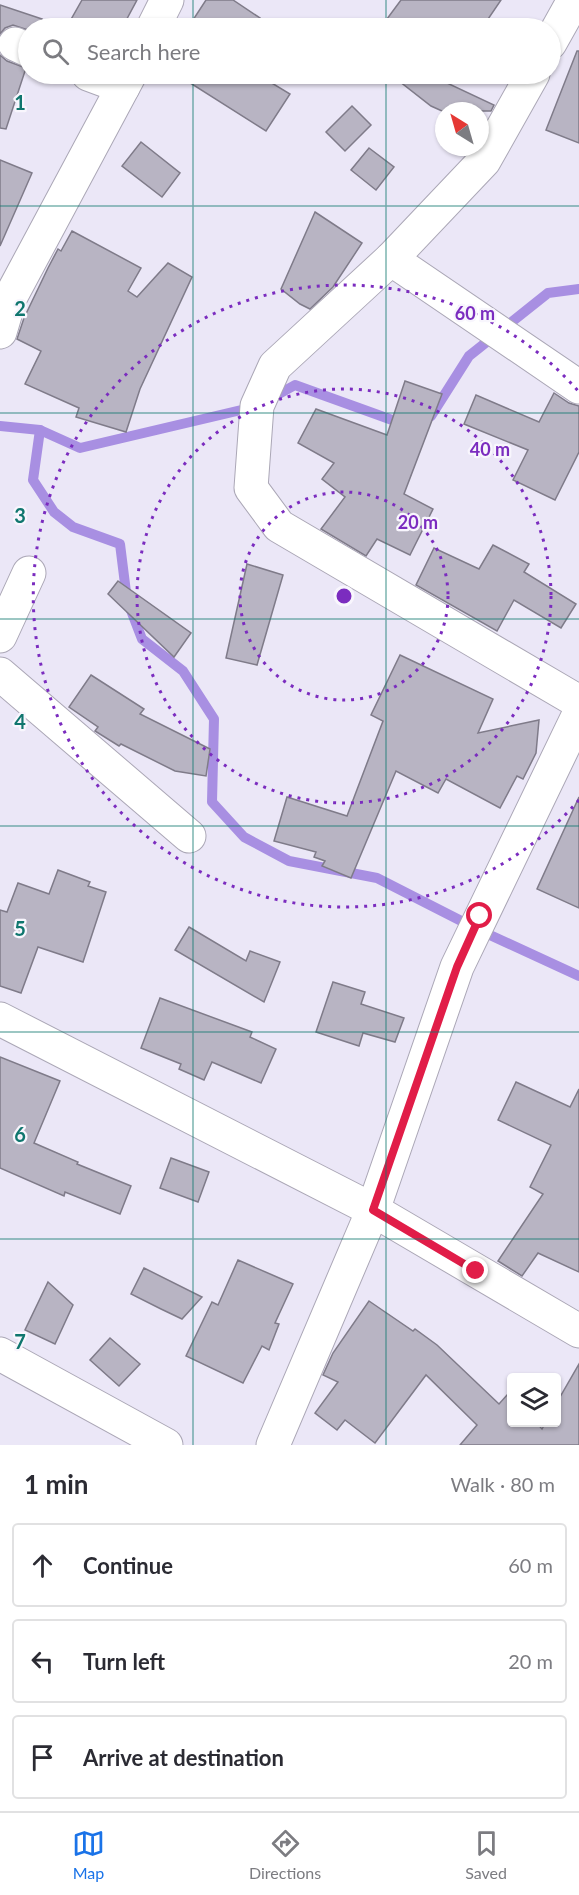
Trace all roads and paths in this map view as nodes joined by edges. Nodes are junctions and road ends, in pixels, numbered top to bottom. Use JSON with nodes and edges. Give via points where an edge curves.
{"nodes":[{"id":1,"x":167,"y":0,"type":"edge"},
{"id":2,"x":574,"y":0,"type":"edge"},
{"id":3,"x":158,"y":18,"type":"edge"},
{"id":4,"x":561,"y":23,"type":"edge"},
{"id":5,"x":124,"y":84,"type":"edge"},
{"id":6,"x":527,"y":84,"type":"edge"},
{"id":7,"x":391,"y":259,"type":"junction"},
{"id":8,"x":5,"y":296,"type":"edge"},
{"id":9,"x":0,"y":332,"type":"edge"},
{"id":10,"x":579,"y":387,"type":"edge"},
{"id":11,"x":29,"y":573,"type":"dead end"},
{"id":12,"x":0,"y":636,"type":"edge"},
{"id":13,"x":0,"y":674,"type":"edge"},
{"id":14,"x":579,"y":702,"type":"edge"},
{"id":15,"x":579,"y":714,"type":"edge"},
{"id":16,"x":189,"y":836,"type":"dead end"},
{"id":17,"x":0,"y":1019,"type":"edge"},
{"id":18,"x":373,"y":1210,"type":"junction"},
{"id":19,"x":579,"y":1331,"type":"edge"},
{"id":20,"x":0,"y":1354,"type":"edge"},
{"id":21,"x":166,"y":1445,"type":"edge"},
{"id":22,"x":273,"y":1445,"type":"edge"}],
"edges":[{"from":1,"to":3,"type":"street"},
{"from":2,"to":4,"type":"street"},
{"from":5,"to":8,"type":"street"},
{"from":6,"to":7,"type":"street","via":[[484,161]]},
{"from":7,"to":10,"type":"street"},
{"from":7,"to":14,"type":"street","via":[[275,366],[257,406],[251,488],[279,526]]},
{"from":8,"to":9,"type":"street"},
{"from":11,"to":12,"type":"street"},
{"from":13,"to":16,"type":"street"},
{"from":15,"to":18,"type":"street","via":[[457,967]]},
{"from":17,"to":18,"type":"street"},
{"from":18,"to":19,"type":"street"},
{"from":18,"to":22,"type":"street"},
{"from":20,"to":21,"type":"street"}]}
